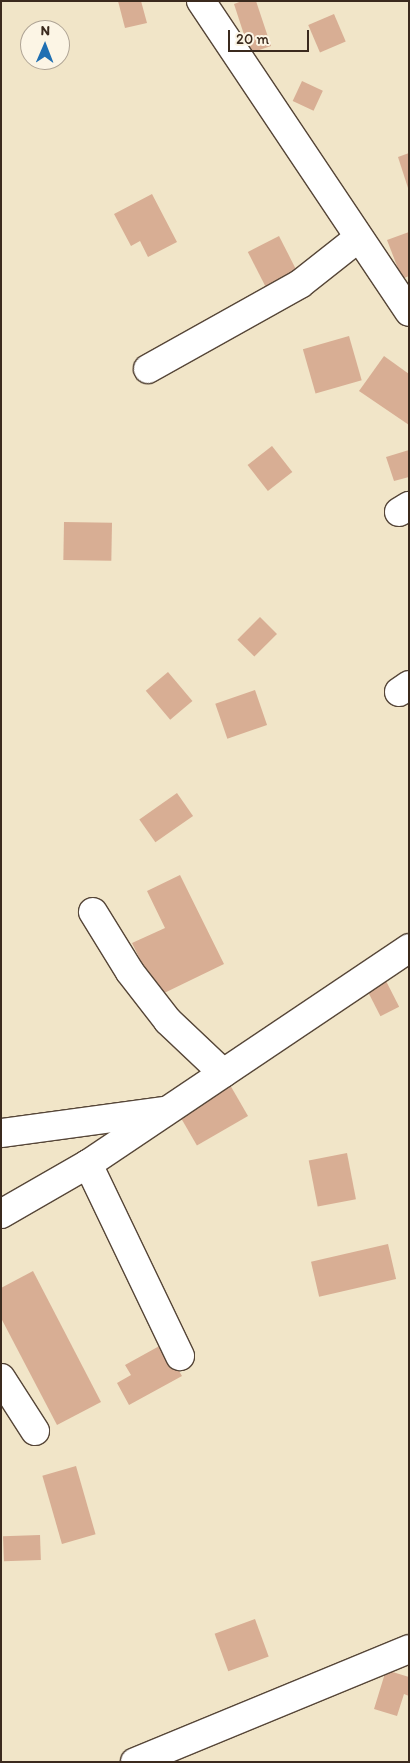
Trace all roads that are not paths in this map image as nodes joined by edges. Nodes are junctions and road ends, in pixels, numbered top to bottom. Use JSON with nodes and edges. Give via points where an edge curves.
{"nodes":[{"id":1,"x":201,"y":1,"type":"edge"},
{"id":2,"x":357,"y":240,"type":"junction"},
{"id":3,"x":409,"y":312,"type":"edge"},
{"id":4,"x":148,"y":369,"type":"dead end"},
{"id":5,"x":93,"y":912,"type":"dead end"},
{"id":6,"x":409,"y":948,"type":"edge"},
{"id":7,"x":223,"y":1073,"type":"junction"},
{"id":8,"x":168,"y":1110,"type":"junction"},
{"id":9,"x":1,"y":1133,"type":"edge"},
{"id":10,"x":88,"y":1164,"type":"junction"},
{"id":11,"x":1,"y":1214,"type":"edge"},
{"id":12,"x":180,"y":1356,"type":"dead end"},
{"id":13,"x":1,"y":1378,"type":"edge"},
{"id":14,"x":35,"y":1431,"type":"dead end"},
{"id":15,"x":409,"y":1649,"type":"edge"},
{"id":16,"x":135,"y":1762,"type":"edge"}],
"edges":[{"from":1,"to":2,"type":"street"},
{"from":2,"to":3,"type":"street"},
{"from":2,"to":4,"type":"street","via":[[300,284]]},
{"from":5,"to":7,"type":"street","via":[[130,972],[168,1021]]},
{"from":6,"to":7,"type":"street"},
{"from":7,"to":8,"type":"street"},
{"from":8,"to":9,"type":"street"},
{"from":8,"to":10,"type":"street"},
{"from":10,"to":11,"type":"street"},
{"from":10,"to":12,"type":"street"},
{"from":13,"to":14,"type":"street"},
{"from":15,"to":16,"type":"street","via":[[307,1687]]}]}
